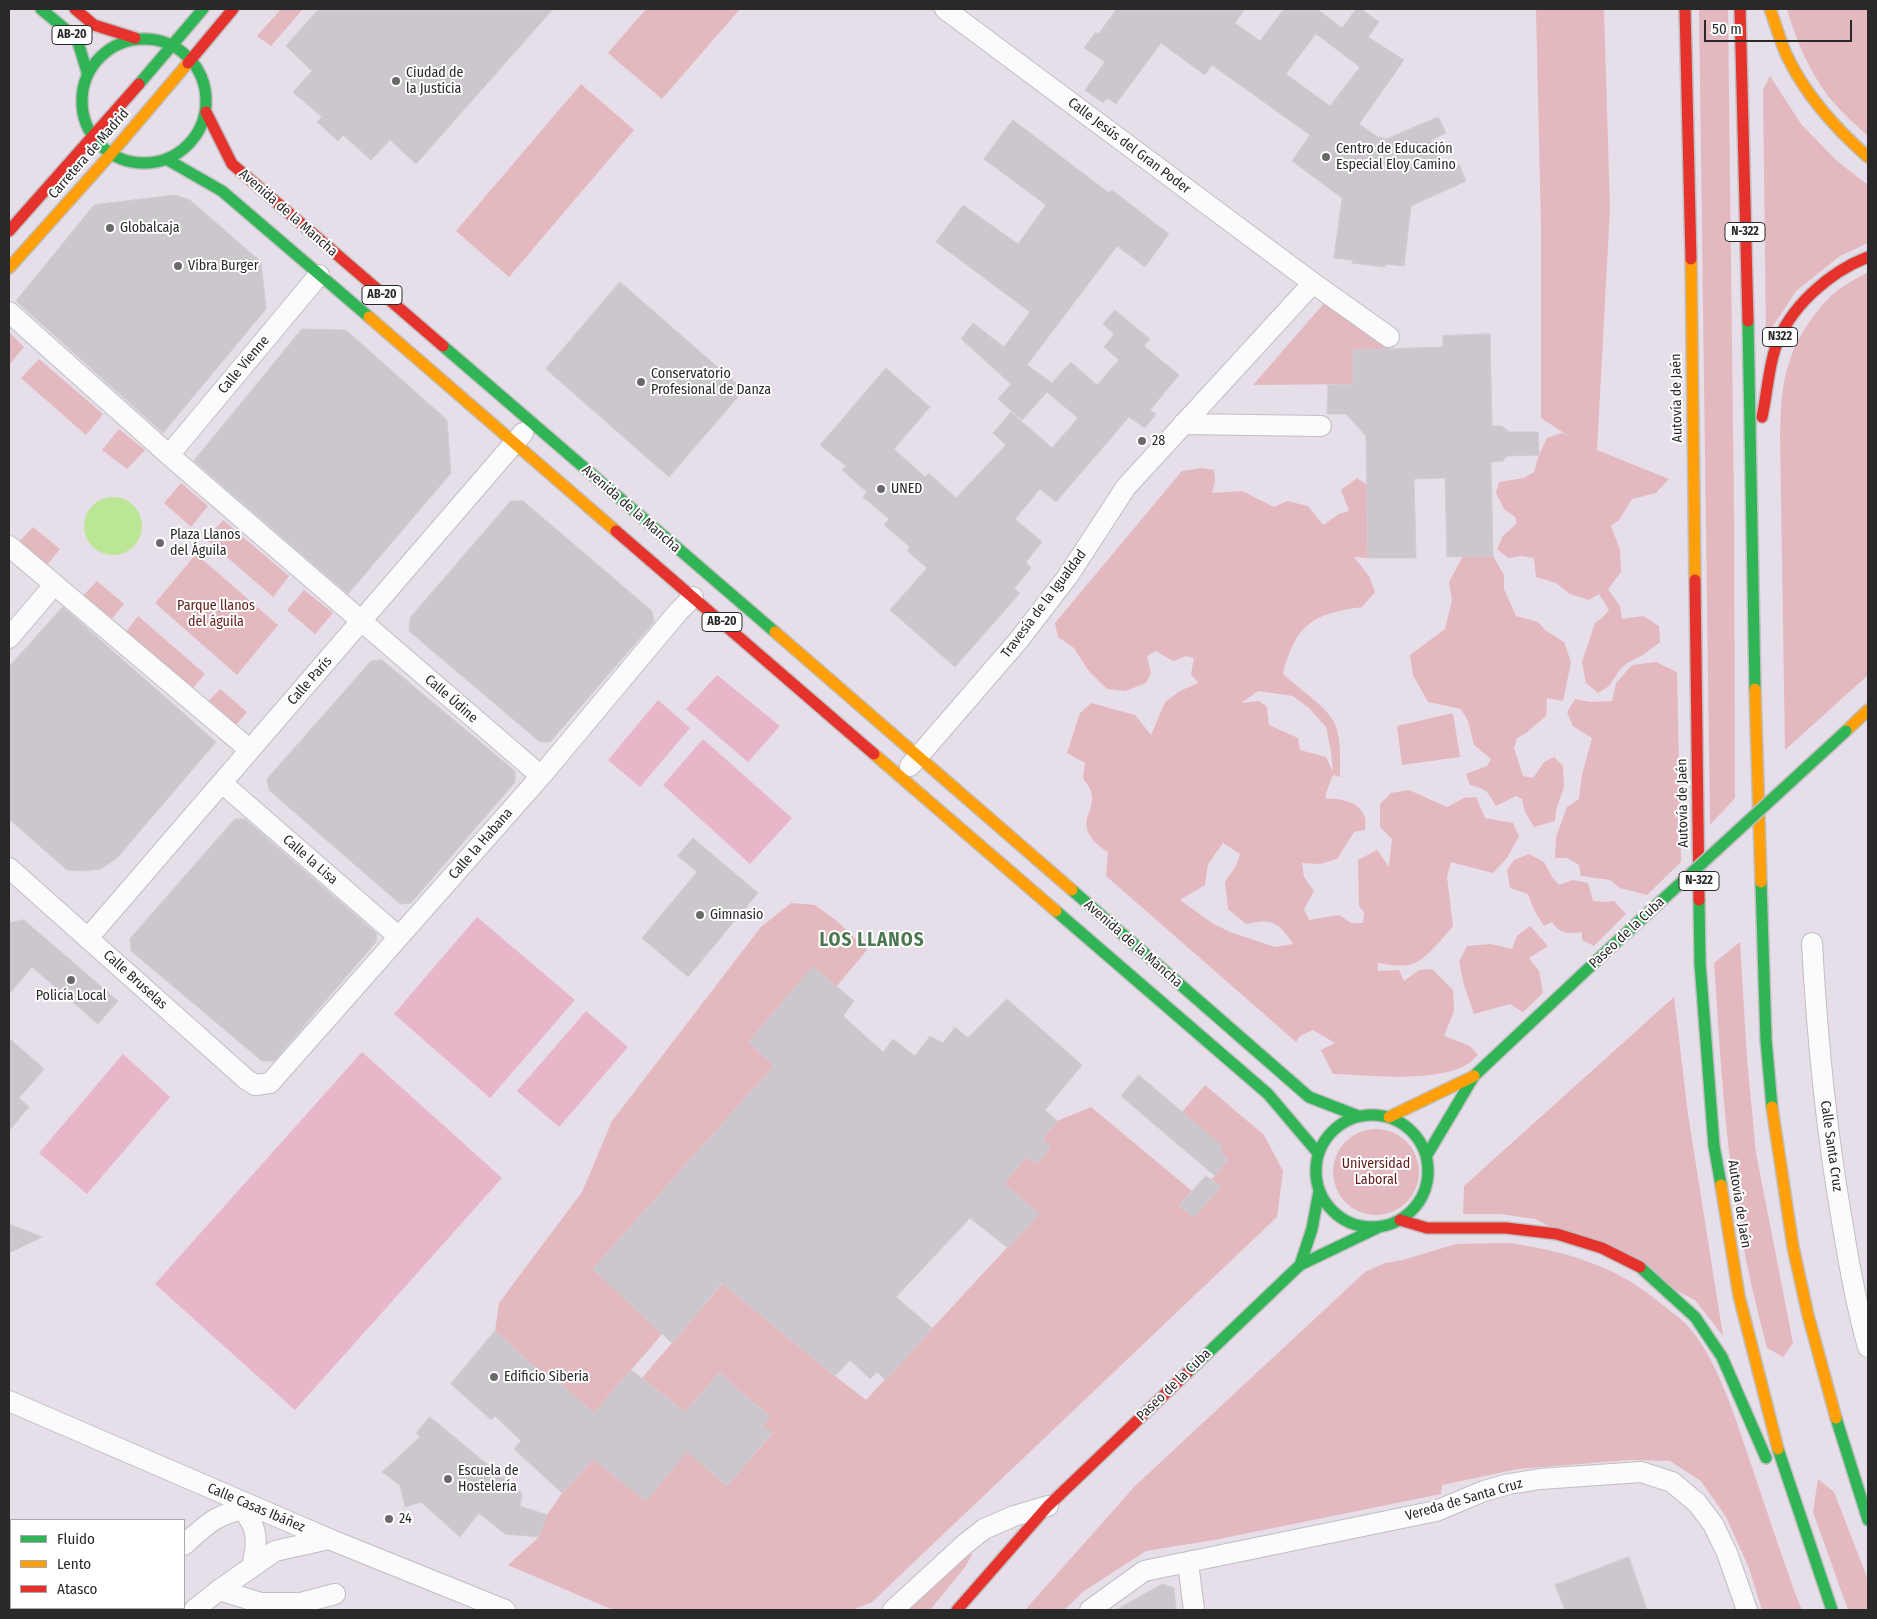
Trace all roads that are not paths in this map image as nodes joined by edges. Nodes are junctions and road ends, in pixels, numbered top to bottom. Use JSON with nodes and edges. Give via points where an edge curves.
{"nodes":[{"id":1,"x":41,"y":9,"type":"edge"},
{"id":2,"x":74,"y":9,"type":"edge"},
{"id":3,"x":203,"y":9,"type":"edge"},
{"id":4,"x":233,"y":9,"type":"edge"},
{"id":5,"x":945,"y":9,"type":"edge"},
{"id":6,"x":1685,"y":9,"type":"edge"},
{"id":7,"x":1740,"y":9,"type":"edge"},
{"id":8,"x":1770,"y":9,"type":"edge"},
{"id":9,"x":135,"y":38,"type":"junction"},
{"id":10,"x":172,"y":44,"type":"junction"},
{"id":11,"x":191,"y":59,"type":"junction"},
{"id":12,"x":87,"y":72,"type":"junction"},
{"id":13,"x":206,"y":112,"type":"junction"},
{"id":14,"x":92,"y":138,"type":"junction"},
{"id":15,"x":110,"y":154,"type":"junction"},
{"id":16,"x":1868,"y":157,"type":"edge"},
{"id":17,"x":168,"y":160,"type":"junction"},
{"id":18,"x":9,"y":231,"type":"edge"},
{"id":19,"x":1868,"y":257,"type":"edge"},
{"id":20,"x":344,"y":261,"type":"junction"},
{"id":21,"x":9,"y":268,"type":"edge"},
{"id":22,"x":323,"y":278,"type":"junction"},
{"id":23,"x":1313,"y":283,"type":"junction"},
{"id":24,"x":9,"y":312,"type":"edge"},
{"id":25,"x":1390,"y":337,"type":"dead end"},
{"id":26,"x":531,"y":423,"type":"junction"},
{"id":27,"x":1183,"y":424,"type":"junction"},
{"id":28,"x":1321,"y":426,"type":"dead end"},
{"id":29,"x":514,"y":443,"type":"junction"},
{"id":30,"x":169,"y":455,"type":"junction"},
{"id":31,"x":1752,"y":455,"type":"junction"},
{"id":32,"x":9,"y":546,"type":"edge"},
{"id":33,"x":54,"y":585,"type":"junction"},
{"id":34,"x":693,"y":597,"type":"junction"},
{"id":35,"x":361,"y":621,"type":"junction"},
{"id":36,"x":9,"y":638,"type":"edge"},
{"id":37,"x":1868,"y":710,"type":"edge"},
{"id":38,"x":250,"y":750,"type":"junction"},
{"id":39,"x":919,"y":756,"type":"junction"},
{"id":40,"x":541,"y":776,"type":"junction"},
{"id":41,"x":901,"y":777,"type":"junction"},
{"id":42,"x":222,"y":783,"type":"junction"},
{"id":43,"x":11,"y":874,"type":"edge"},
{"id":44,"x":399,"y":937,"type":"junction"},
{"id":45,"x":88,"y":938,"type":"junction"},
{"id":46,"x":1812,"y":943,"type":"dead end"},
{"id":47,"x":1474,"y":1076,"type":"junction"},
{"id":48,"x":263,"y":1084,"type":"joint"},
{"id":49,"x":1358,"y":1116,"type":"junction"},
{"id":50,"x":1389,"y":1117,"type":"junction"},
{"id":51,"x":1318,"y":1153,"type":"junction"},
{"id":52,"x":1427,"y":1155,"type":"junction"},
{"id":53,"x":1319,"y":1191,"type":"junction"},
{"id":54,"x":1400,"y":1220,"type":"junction"},
{"id":55,"x":1379,"y":1227,"type":"junction"},
{"id":56,"x":1300,"y":1265,"type":"junction"},
{"id":57,"x":1868,"y":1348,"type":"edge"},
{"id":58,"x":9,"y":1401,"type":"edge"},
{"id":59,"x":1769,"y":1465,"type":"dead end"},
{"id":60,"x":184,"y":1477,"type":"junction"},
{"id":61,"x":1781,"y":1492,"type":"dead end"},
{"id":62,"x":243,"y":1505,"type":"junction"},
{"id":63,"x":1048,"y":1506,"type":"junction"},
{"id":64,"x":1868,"y":1520,"type":"edge"},
{"id":65,"x":206,"y":1525,"type":"junction"},
{"id":66,"x":329,"y":1539,"type":"junction"},
{"id":67,"x":185,"y":1544,"type":"edge"},
{"id":68,"x":1188,"y":1563,"type":"junction"},
{"id":69,"x":252,"y":1566,"type":"junction"},
{"id":70,"x":219,"y":1590,"type":"junction"},
{"id":71,"x":335,"y":1594,"type":"dead end"},
{"id":72,"x":194,"y":1610,"type":"edge"},
{"id":73,"x":505,"y":1610,"type":"edge"},
{"id":74,"x":893,"y":1610,"type":"edge"},
{"id":75,"x":957,"y":1610,"type":"edge"},
{"id":76,"x":1090,"y":1610,"type":"edge"},
{"id":77,"x":1194,"y":1610,"type":"edge"},
{"id":78,"x":1747,"y":1610,"type":"edge"},
{"id":79,"x":1832,"y":1610,"type":"edge"}],
"edges":[{"from":1,"to":12,"type":"main road","number":"AB-20","via":[[77,40]]},
{"from":2,"to":9,"type":"main road","name":"Avenida de la Mancha","number":"AB-20","via":[[94,25]]},
{"from":3,"to":10,"type":"main road","name":"Carretera de Madrid"},
{"from":4,"to":11,"type":"main road","name":"Carretera de Madrid"},
{"from":5,"to":23,"type":"street","name":"Calle Jesús del Gran Poder"},
{"from":6,"to":79,"type":"main road","name":"Autovía de Jaén","number":"N-322","via":[[1700,963],[1714,1146],[1739,1296],[1779,1454]]},
{"from":7,"to":31,"type":"main road","number":"N-322"},
{"from":8,"to":16,"type":"main road","via":[[1787,57],[1815,104],[1847,140]]},
{"from":9,"to":10,"type":"main road","name":"Avenida de la Mancha","via":[[154,38]]},
{"from":9,"to":12,"type":"main road","name":"Avenida de la Mancha","via":[[107,49]]},
{"from":10,"to":11,"type":"main road","name":"Avenida de la Mancha"},
{"from":10,"to":14,"type":"main road","name":"Carretera de Madrid"},
{"from":11,"to":13,"type":"main road","name":"Avenida de la Mancha","via":[[205,84]]},
{"from":11,"to":15,"type":"main road","name":"Carretera de Madrid"},
{"from":12,"to":14,"type":"main road","name":"Avenida de la Mancha","via":[[81,94],[83,117]]},
{"from":13,"to":17,"type":"main road","name":"Avenida de la Mancha","via":[[194,140]]},
{"from":13,"to":20,"type":"main road","name":"Avenida de la Mancha","number":"AB-20","via":[[232,164]]},
{"from":14,"to":15,"type":"main road","name":"Avenida de la Mancha"},
{"from":14,"to":18,"type":"main road","name":"Carretera de Madrid"},
{"from":15,"to":17,"type":"main road","name":"Avenida de la Mancha","via":[[139,164]]},
{"from":15,"to":21,"type":"main road","name":"Carretera de Madrid"},
{"from":17,"to":22,"type":"main road","name":"Avenida de la Mancha","number":"AB-20","via":[[222,191]]},
{"from":19,"to":31,"type":"main road","number":"N322","via":[[1844,268],[1819,287],[1797,310],[1779,338]]},
{"from":20,"to":22,"type":"street","name":"Avenida de la Mancha"},
{"from":20,"to":26,"type":"main road","name":"Avenida de la Mancha","number":"AB-20"},
{"from":22,"to":29,"type":"main road","name":"Avenida de la Mancha","number":"AB-20"},
{"from":22,"to":30,"type":"street","name":"Calle Vienne"},
{"from":23,"to":25,"type":"street"},
{"from":23,"to":27,"type":"street","name":"Travesía de la Igualdad"},
{"from":24,"to":30,"type":"street"},
{"from":26,"to":29,"type":"street","name":"Calle París"},
{"from":26,"to":39,"type":"main road","name":"Avenida de la Mancha","number":"AB-20"},
{"from":27,"to":28,"type":"street"},
{"from":27,"to":39,"type":"street","name":"Travesía de la Igualdad","via":[[1126,487],[1068,576],[1018,641]]},
{"from":29,"to":34,"type":"main road","name":"Avenida de la Mancha","number":"AB-20"},
{"from":29,"to":35,"type":"street","name":"Calle París"},
{"from":30,"to":35,"type":"street"},
{"from":31,"to":64,"type":"main road","number":"N-322","via":[[1756,747],[1766,1040],[1772,1110],[1793,1247],[1808,1315],[1843,1445]]},
{"from":32,"to":33,"type":"street"},
{"from":33,"to":36,"type":"street"},
{"from":33,"to":38,"type":"street"},
{"from":34,"to":40,"type":"street","name":"Calle la Habana"},
{"from":34,"to":41,"type":"main road","name":"Avenida de la Mancha","number":"AB-20"},
{"from":35,"to":38,"type":"street","name":"Calle París"},
{"from":35,"to":40,"type":"street","name":"Calle Údine"},
{"from":37,"to":47,"type":"main road","name":"Paseo de la Cuba","bridge":true},
{"from":38,"to":42,"type":"street","name":"Calle París"},
{"from":39,"to":41,"type":"street"},
{"from":39,"to":49,"type":"main road","name":"Avenida de la Mancha","via":[[1309,1097]]},
{"from":40,"to":44,"type":"street","name":"Calle la Habana"},
{"from":41,"to":51,"type":"main road","name":"Avenida de la Mancha","number":"AB-20","via":[[1268,1094]]},
{"from":42,"to":44,"type":"street","name":"Calle la Lisa"},
{"from":42,"to":45,"type":"street","name":"Calle París"},
{"from":43,"to":45,"type":"street","name":"Calle Bruselas"},
{"from":44,"to":48,"type":"street","name":"Calle la Habana","via":[[277,1076],[270,1083]]},
{"from":45,"to":48,"type":"street","name":"Calle Bruselas","via":[[247,1080],[255,1085]]},
{"from":46,"to":57,"type":"street","name":"Calle Santa Cruz","via":[[1824,1104],[1856,1306]]},
{"from":47,"to":50,"type":"main road","name":"Paseo de la Cuba"},
{"from":47,"to":52,"type":"main road","name":"Paseo de la Cuba"},
{"from":49,"to":50,"type":"main road","via":[[1374,1114]]},
{"from":49,"to":51,"type":"main road","via":[[1327,1136]]},
{"from":50,"to":52,"type":"main road","via":[[1406,1125],[1419,1138]]},
{"from":51,"to":53,"type":"main road","via":[[1316,1176]]},
{"from":52,"to":54,"type":"main road","via":[[1429,1173],[1425,1190],[1415,1208]]},
{"from":53,"to":55,"type":"main road","via":[[1326,1204],[1343,1219],[1364,1227]]},
{"from":53,"to":56,"type":"main road","via":[[1312,1229]]},
{"from":54,"to":55,"type":"main road"},
{"from":54,"to":59,"type":"main road","via":[[1427,1228],[1506,1228],[1557,1234],[1602,1248],[1639,1266],[1695,1317],[1722,1357]]},
{"from":55,"to":56,"type":"main road"},
{"from":56,"to":63,"type":"main road","name":"Paseo de la Cuba"},
{"from":58,"to":60,"type":"street","name":"Calle Casas Ibáñez"},
{"from":60,"to":62,"type":"street","name":"Calle Casas Ibáñez"},
{"from":60,"to":65,"type":"street","via":[[205,1500]]},
{"from":61,"to":79,"type":"main road"},
{"from":62,"to":65,"type":"street"},
{"from":62,"to":66,"type":"street","name":"Calle Casas Ibáñez"},
{"from":62,"to":69,"type":"street","via":[[255,1533]]},
{"from":63,"to":74,"type":"street","name":"Paseo de la Cuba","via":[[984,1529]]},
{"from":63,"to":75,"type":"main road","name":"Paseo de la Cuba"},
{"from":65,"to":67,"type":"street"},
{"from":66,"to":69,"type":"street","via":[[275,1551]]},
{"from":66,"to":73,"type":"street","name":"Calle Casas Ibáñez"},
{"from":68,"to":76,"type":"street","name":"Vereda de Santa Cruz","via":[[1144,1571]]},
{"from":68,"to":77,"type":"street"},
{"from":68,"to":78,"type":"street","name":"Vereda de Santa Cruz","via":[[1436,1512],[1484,1491],[1510,1484],[1642,1472],[1672,1482],[1698,1503],[1727,1553]]},
{"from":69,"to":70,"type":"street"},
{"from":70,"to":71,"type":"street","via":[[261,1603],[301,1603]]},
{"from":70,"to":72,"type":"street"}]}
